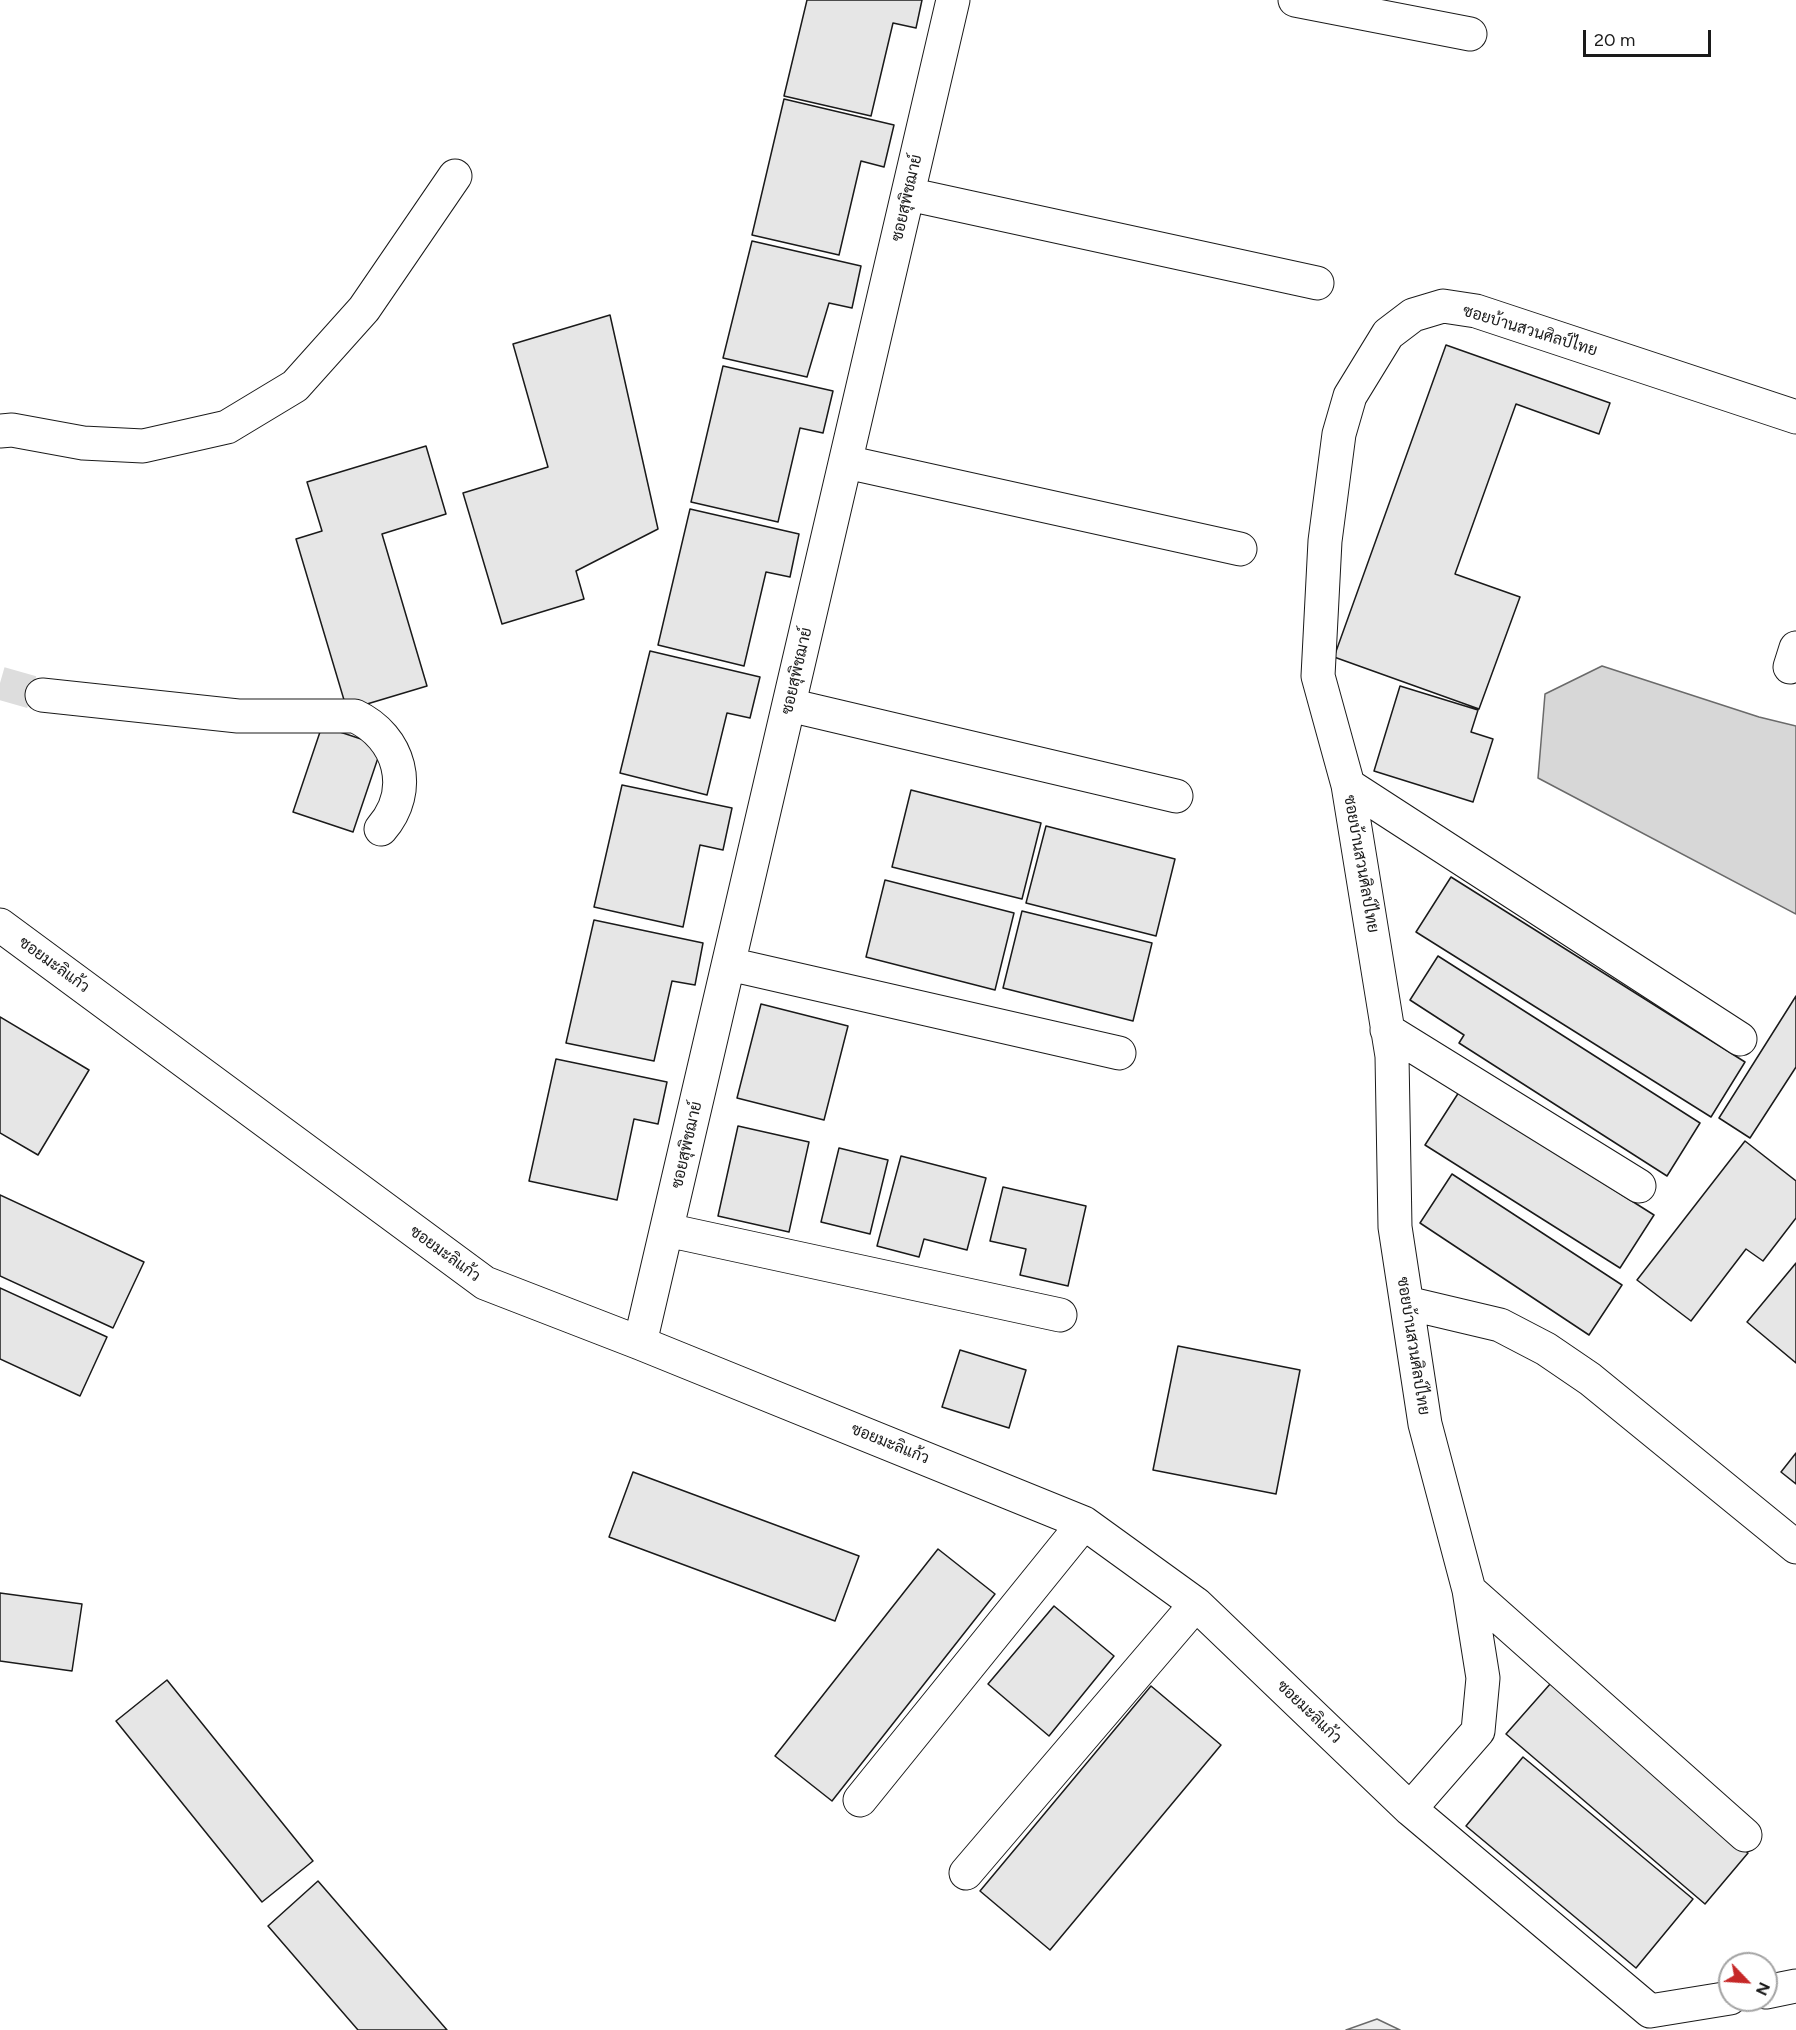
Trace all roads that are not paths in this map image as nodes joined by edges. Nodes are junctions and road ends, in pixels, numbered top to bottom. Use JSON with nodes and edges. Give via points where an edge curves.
{"nodes":[{"id":1,"x":953,"y":0,"type":"edge"},
{"id":2,"x":1295,"y":0,"type":"edge"},
{"id":3,"x":1470,"y":34,"type":"dead end"},
{"id":4,"x":455,"y":176,"type":"dead end"},
{"id":5,"x":908,"y":194,"type":"junction"},
{"id":6,"x":1317,"y":283,"type":"dead end"},
{"id":7,"x":1796,"y":417,"type":"edge"},
{"id":8,"x":0,"y":431,"type":"edge"},
{"id":9,"x":846,"y":462,"type":"junction"},
{"id":10,"x":1240,"y":549,"type":"dead end"},
{"id":11,"x":42,"y":695,"type":"tunnel mouth"},
{"id":12,"x":789,"y":705,"type":"junction"},
{"id":13,"x":1348,"y":785,"type":"junction"},
{"id":14,"x":1176,"y":796,"type":"dead end"},
{"id":15,"x":381,"y":829,"type":"dead end"},
{"id":16,"x":0,"y":925,"type":"edge"},
{"id":17,"x":729,"y":964,"type":"junction"},
{"id":18,"x":1387,"y":1030,"type":"junction"},
{"id":19,"x":1740,"y":1039,"type":"dead end"},
{"id":20,"x":1119,"y":1053,"type":"dead end"},
{"id":21,"x":1639,"y":1186,"type":"dead end"},
{"id":22,"x":667,"y":1230,"type":"junction"},
{"id":23,"x":1407,"y":1303,"type":"junction"},
{"id":24,"x":1060,"y":1315,"type":"dead end"},
{"id":25,"x":640,"y":1342,"type":"junction"},
{"id":26,"x":1084,"y":1523,"type":"junction"},
{"id":27,"x":1796,"y":1547,"type":"edge"},
{"id":28,"x":1469,"y":1590,"type":"junction"},
{"id":29,"x":1196,"y":1604,"type":"junction"},
{"id":30,"x":860,"y":1800,"type":"dead end"},
{"id":31,"x":1410,"y":1809,"type":"junction"},
{"id":32,"x":1745,"y":1835,"type":"dead end"},
{"id":33,"x":966,"y":1873,"type":"dead end"},
{"id":34,"x":1796,"y":1986,"type":"edge"},
{"id":35,"x":1778,"y":1990,"type":"edge"},
{"id":36,"x":1718,"y":2000,"type":"edge"}],
"edges":[{"from":1,"to":5,"type":"street","name":"ซอยสุพิชฌาย์"},
{"from":2,"to":3,"type":"street"},
{"from":4,"to":8,"type":"street","via":[[363,309],[295,386],[227,427],[143,446],[83,443]]},
{"from":5,"to":6,"type":"street"},
{"from":5,"to":9,"type":"street","name":"ซอยสุพิชฌาย์"},
{"from":7,"to":13,"type":"street","name":"ซอยบ้านสวนศิลป์ไทย","via":[[1476,311],[1443,306],[1413,315],[1388,334],[1350,396],[1339,434],[1325,541],[1318,676]]},
{"from":9,"to":10,"type":"street"},
{"from":9,"to":12,"type":"street","name":"ซอยสุพิชฌาย์"},
{"from":11,"to":15,"type":"street","via":[[238,716],[355,716],[385,736],[397,756],[398,797]]},
{"from":12,"to":14,"type":"street"},
{"from":12,"to":17,"type":"street","name":"ซอยสุพิชฌาย์"},
{"from":13,"to":18,"type":"street","name":"ซอยบ้านสวนศิลป์ไทย"},
{"from":13,"to":19,"type":"street"},
{"from":16,"to":25,"type":"street","name":"ซอยมะลิแก้ว","via":[[485,1283]]},
{"from":17,"to":20,"type":"street"},
{"from":17,"to":22,"type":"street","name":"ซอยสุพิชฌาย์"},
{"from":18,"to":21,"type":"street"},
{"from":18,"to":23,"type":"street","name":"ซอยบ้านสวนศิลป์ไทย","via":[[1392,1056],[1395,1227]]},
{"from":22,"to":24,"type":"street"},
{"from":22,"to":25,"type":"street","name":"ซอยสุพิชฌาย์"},
{"from":23,"to":27,"type":"street","via":[[1500,1325],[1546,1349],[1590,1379]]},
{"from":23,"to":28,"type":"street","name":"ซอยบ้านสวนศิลป์ไทย","via":[[1425,1424]]},
{"from":25,"to":26,"type":"street","name":"ซอยมะลิแก้ว"},
{"from":26,"to":29,"type":"street","name":"ซอยมะลิแก้ว"},
{"from":26,"to":30,"type":"street"},
{"from":28,"to":31,"type":"street","name":"ซอยบ้านสวนศิลป์ไทย","via":[[1483,1678],[1478,1731]]},
{"from":28,"to":32,"type":"street"},
{"from":29,"to":31,"type":"street","name":"ซอยมะลิแก้ว"},
{"from":29,"to":33,"type":"street"},
{"from":31,"to":36,"type":"street","name":"ซอยมะลิแก้ว","via":[[1650,2011]]},
{"from":34,"to":35,"type":"street"}]}
